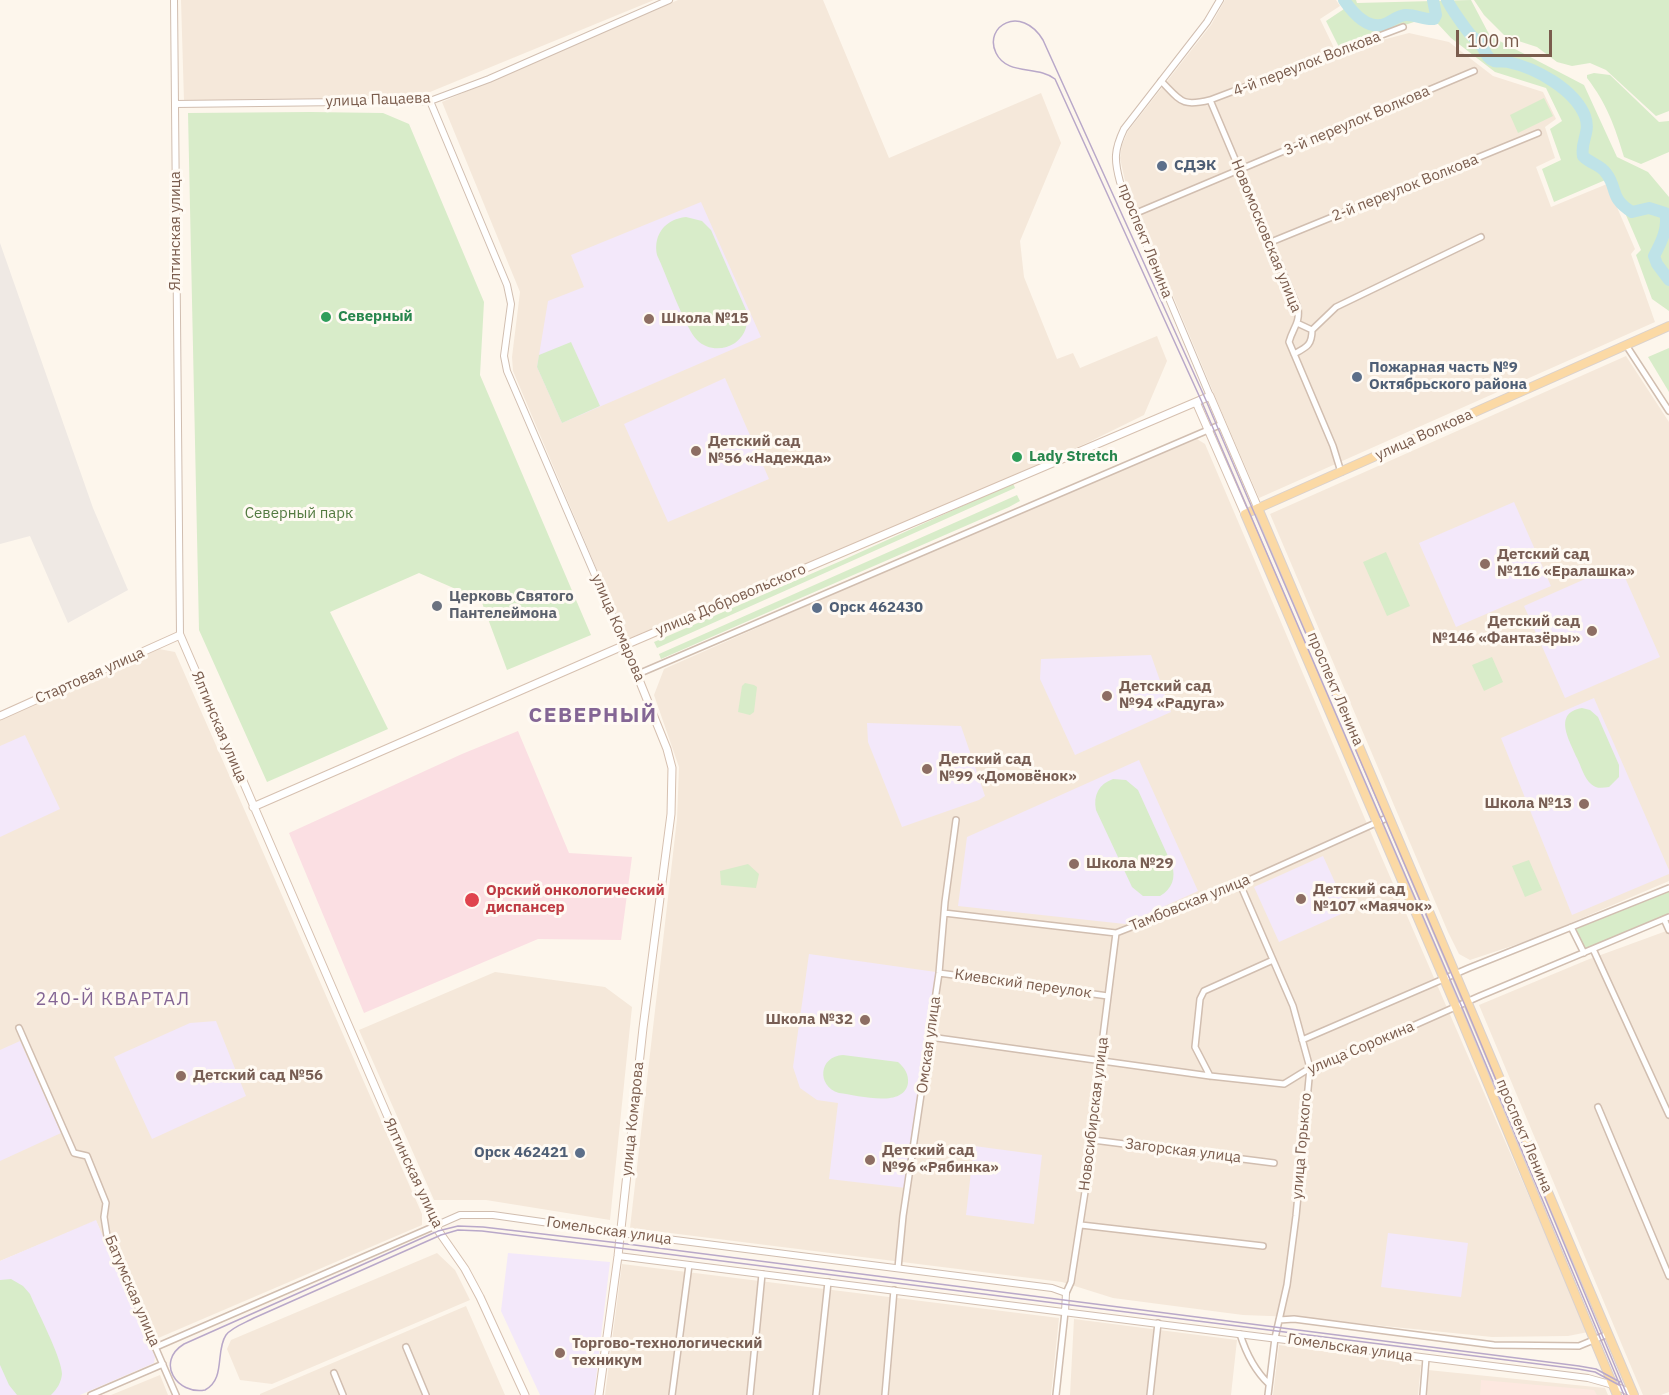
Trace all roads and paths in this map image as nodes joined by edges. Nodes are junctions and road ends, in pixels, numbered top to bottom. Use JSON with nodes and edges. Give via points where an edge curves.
{"nodes":[{"id":1,"x":174,"y":0,"type":"edge"},
{"id":2,"x":669,"y":0,"type":"edge"},
{"id":3,"x":1220,"y":0,"type":"edge"},
{"id":4,"x":1403,"y":27,"type":"dead end"},
{"id":5,"x":1474,"y":71,"type":"dead end"},
{"id":6,"x":1161,"y":81,"type":"junction"},
{"id":7,"x":1210,"y":100,"type":"junction"},
{"id":8,"x":430,"y":101,"type":"junction"},
{"id":9,"x":176,"y":104,"type":"junction"},
{"id":10,"x":1538,"y":134,"type":"dead end"},
{"id":11,"x":1240,"y":171,"type":"junction"},
{"id":12,"x":1134,"y":214,"type":"junction"},
{"id":13,"x":1481,"y":237,"type":"dead end"},
{"id":14,"x":1271,"y":242,"type":"junction"},
{"id":15,"x":1297,"y":323,"type":"junction"},
{"id":16,"x":1669,"y":326,"type":"edge"},
{"id":17,"x":1312,"y":330,"type":"junction"},
{"id":18,"x":1626,"y":345,"type":"junction"},
{"id":19,"x":1294,"y":354,"type":"junction"},
{"id":20,"x":1210,"y":396,"type":"junction"},
{"id":21,"x":1196,"y":402,"type":"junction"},
{"id":22,"x":1669,"y":411,"type":"edge"},
{"id":23,"x":1222,"y":424,"type":"junction"},
{"id":24,"x":1209,"y":430,"type":"junction"},
{"id":25,"x":1341,"y":472,"type":"junction"},
{"id":26,"x":1258,"y":508,"type":"junction"},
{"id":27,"x":1245,"y":514,"type":"junction"},
{"id":28,"x":1289,"y":582,"type":"junction"},
{"id":29,"x":1276,"y":587,"type":"junction"},
{"id":30,"x":180,"y":634,"type":"junction"},
{"id":31,"x":625,"y":645,"type":"junction"},
{"id":32,"x":1319,"y":652,"type":"junction"},
{"id":33,"x":1306,"y":657,"type":"junction"},
{"id":34,"x":638,"y":674,"type":"junction"},
{"id":35,"x":0,"y":716,"type":"edge"},
{"id":36,"x":1371,"y":774,"type":"junction"},
{"id":37,"x":1357,"y":779,"type":"junction"},
{"id":38,"x":253,"y":807,"type":"junction"},
{"id":39,"x":1389,"y":817,"type":"junction"},
{"id":40,"x":956,"y":820,"type":"dead end"},
{"id":41,"x":1376,"y":823,"type":"junction"},
{"id":42,"x":1415,"y":876,"type":"junction"},
{"id":43,"x":1401,"y":881,"type":"junction"},
{"id":44,"x":1240,"y":884,"type":"junction"},
{"id":45,"x":1669,"y":888,"type":"edge"},
{"id":46,"x":944,"y":913,"type":"junction"},
{"id":47,"x":1667,"y":918,"type":"edge"},
{"id":48,"x":1571,"y":927,"type":"junction"},
{"id":49,"x":1669,"y":930,"type":"edge"},
{"id":50,"x":1116,"y":933,"type":"junction"},
{"id":51,"x":1593,"y":949,"type":"junction"},
{"id":52,"x":1584,"y":953,"type":"junction"},
{"id":53,"x":1273,"y":960,"type":"junction"},
{"id":54,"x":939,"y":973,"type":"junction"},
{"id":55,"x":1457,"y":974,"type":"junction"},
{"id":56,"x":1444,"y":980,"type":"junction"},
{"id":57,"x":1108,"y":996,"type":"junction"},
{"id":58,"x":1468,"y":1001,"type":"junction"},
{"id":59,"x":1456,"y":1007,"type":"junction"},
{"id":60,"x":19,"y":1028,"type":"dead end"},
{"id":61,"x":930,"y":1037,"type":"junction"},
{"id":62,"x":1302,"y":1040,"type":"junction"},
{"id":63,"x":1100,"y":1060,"type":"junction"},
{"id":64,"x":1310,"y":1068,"type":"junction"},
{"id":65,"x":1210,"y":1076,"type":"junction"},
{"id":66,"x":1598,"y":1107,"type":"dead end"},
{"id":67,"x":1669,"y":1115,"type":"edge"},
{"id":68,"x":1525,"y":1138,"type":"junction"},
{"id":69,"x":1093,"y":1140,"type":"junction"},
{"id":70,"x":1512,"y":1143,"type":"junction"},
{"id":71,"x":1274,"y":1163,"type":"dead end"},
{"id":72,"x":1081,"y":1225,"type":"junction"},
{"id":73,"x":435,"y":1226,"type":"junction"},
{"id":74,"x":620,"y":1233,"type":"junction"},
{"id":75,"x":1263,"y":1246,"type":"dead end"},
{"id":76,"x":618,"y":1256,"type":"junction"},
{"id":77,"x":689,"y":1264,"type":"junction"},
{"id":78,"x":898,"y":1268,"type":"junction"},
{"id":79,"x":762,"y":1274,"type":"junction"},
{"id":80,"x":1669,"y":1276,"type":"edge"},
{"id":81,"x":828,"y":1282,"type":"junction"},
{"id":82,"x":894,"y":1290,"type":"junction"},
{"id":83,"x":1066,"y":1293,"type":"junction"},
{"id":84,"x":1065,"y":1312,"type":"junction"},
{"id":85,"x":1279,"y":1320,"type":"junction"},
{"id":86,"x":1158,"y":1323,"type":"junction"},
{"id":87,"x":1240,"y":1334,"type":"junction"},
{"id":88,"x":1608,"y":1334,"type":"junction"},
{"id":89,"x":1275,"y":1338,"type":"junction"},
{"id":90,"x":1594,"y":1340,"type":"junction"},
{"id":91,"x":156,"y":1347,"type":"junction"},
{"id":92,"x":405,"y":1347,"type":"dead end"},
{"id":93,"x":1426,"y":1358,"type":"junction"},
{"id":94,"x":163,"y":1364,"type":"junction"},
{"id":95,"x":334,"y":1373,"type":"dead end"},
{"id":96,"x":1269,"y":1384,"type":"junction"},
{"id":97,"x":1613,"y":1385,"type":"junction"},
{"id":98,"x":1634,"y":1394,"type":"edge"},
{"id":99,"x":90,"y":1395,"type":"edge"},
{"id":100,"x":176,"y":1395,"type":"edge"},
{"id":101,"x":343,"y":1395,"type":"edge"},
{"id":102,"x":426,"y":1395,"type":"edge"},
{"id":103,"x":525,"y":1395,"type":"edge"},
{"id":104,"x":599,"y":1395,"type":"edge"},
{"id":105,"x":672,"y":1395,"type":"edge"},
{"id":106,"x":750,"y":1395,"type":"edge"},
{"id":107,"x":816,"y":1395,"type":"edge"},
{"id":108,"x":885,"y":1395,"type":"edge"},
{"id":109,"x":1056,"y":1395,"type":"edge"},
{"id":110,"x":1149,"y":1395,"type":"edge"},
{"id":111,"x":1268,"y":1395,"type":"edge"},
{"id":112,"x":1423,"y":1395,"type":"edge"},
{"id":113,"x":1617,"y":1395,"type":"edge"}],
"edges":[{"from":1,"to":9,"type":"street","name":"Ялтинская улица"},
{"from":2,"to":8,"type":"street","name":"улица Пацаева"},
{"from":3,"to":6,"type":"street","name":"проспект Ленина","via":[[1208,22]]},
{"from":4,"to":7,"type":"street","name":"4-й переулок Волкова"},
{"from":5,"to":11,"type":"street","name":"3-й переулок Волкова"},
{"from":6,"to":7,"type":"street","name":"4-й переулок Волкова","via":[[1182,102]]},
{"from":6,"to":12,"type":"street","name":"проспект Ленина","via":[[1117,143],[1116,167]]},
{"from":7,"to":11,"type":"street","name":"Новомосковская улица"},
{"from":8,"to":9,"type":"street","name":"улица Пацаева"},
{"from":8,"to":31,"type":"street","name":"улица Комарова","via":[[507,285],[511,304],[504,356],[507,371]]},
{"from":9,"to":30,"type":"street","name":"Ялтинская улица"},
{"from":10,"to":14,"type":"street","name":"2-й переулок Волкова"},
{"from":11,"to":12,"type":"street","name":"3-й переулок Волкова"},
{"from":11,"to":14,"type":"street","name":"Новомосковская улица"},
{"from":12,"to":20,"type":"street","name":"проспект Ленина"},
{"from":13,"to":17,"type":"street","via":[[1336,307]]},
{"from":14,"to":15,"type":"street","name":"Новомосковская улица","via":[[1298,308]]},
{"from":15,"to":17,"type":"street"},
{"from":15,"to":19,"type":"street","name":"Новомосковская улица","via":[[1289,342]]},
{"from":16,"to":18,"type":"main road","name":"улица Волкова"},
{"from":17,"to":19,"type":"street","via":[[1312,342]]},
{"from":18,"to":22,"type":"street"},
{"from":18,"to":25,"type":"main road","name":"улица Волкова"},
{"from":19,"to":25,"type":"street","name":"Новомосковская улица"},
{"from":20,"to":21,"type":"main road","name":"улица Добровольского"},
{"from":20,"to":23,"type":"main road","name":"проспект Ленина"},
{"from":21,"to":24,"type":"main road","name":"проспект Ленина"},
{"from":21,"to":31,"type":"main road","name":"улица Добровольского"},
{"from":23,"to":24,"type":"street","name":"улица Добровольского"},
{"from":23,"to":26,"type":"main road","name":"проспект Ленина"},
{"from":24,"to":27,"type":"main road","name":"проспект Ленина"},
{"from":24,"to":34,"type":"street","name":"улица Добровольского"},
{"from":25,"to":26,"type":"main road","name":"улица Волкова"},
{"from":26,"to":27,"type":"main road","name":"улица Волкова"},
{"from":26,"to":28,"type":"main road","name":"проспект Ленина"},
{"from":27,"to":29,"type":"main road","name":"проспект Ленина"},
{"from":28,"to":29,"type":"street"},
{"from":28,"to":32,"type":"main road","name":"проспект Ленина"},
{"from":29,"to":33,"type":"main road","name":"проспект Ленина"},
{"from":30,"to":35,"type":"main road","name":"Стартовая улица"},
{"from":30,"to":38,"type":"main road","name":"Ялтинская улица"},
{"from":31,"to":34,"type":"main road","name":"улица Комарова"},
{"from":31,"to":38,"type":"main road","name":"улица Добровольского"},
{"from":32,"to":33,"type":"street"},
{"from":32,"to":36,"type":"main road","name":"проспект Ленина"},
{"from":33,"to":37,"type":"main road","name":"проспект Ленина"},
{"from":34,"to":74,"type":"main road","name":"улица Комарова","via":[[672,768],[671,814]]},
{"from":36,"to":37,"type":"street"},
{"from":36,"to":39,"type":"main road","name":"проспект Ленина"},
{"from":37,"to":41,"type":"main road","name":"проспект Ленина"},
{"from":38,"to":73,"type":"main road","name":"Ялтинская улица"},
{"from":39,"to":41,"type":"street","name":"Тамбовская улица"},
{"from":39,"to":42,"type":"main road","name":"проспект Ленина"},
{"from":40,"to":46,"type":"street","name":"Омская улица"},
{"from":41,"to":43,"type":"main road","name":"проспект Ленина"},
{"from":41,"to":44,"type":"street","name":"Тамбовская улица"},
{"from":42,"to":43,"type":"street"},
{"from":42,"to":55,"type":"main road","name":"проспект Ленина"},
{"from":43,"to":56,"type":"main road","name":"проспект Ленина"},
{"from":44,"to":50,"type":"street","name":"Тамбовская улица"},
{"from":44,"to":53,"type":"street","name":"улица Горького"},
{"from":45,"to":48,"type":"street","name":"улица Сорокина"},
{"from":46,"to":50,"type":"street","name":"Тамбовская улица"},
{"from":46,"to":54,"type":"street","name":"Омская улица"},
{"from":47,"to":49,"type":"street"},
{"from":47,"to":51,"type":"street","name":"улица Сорокина"},
{"from":48,"to":52,"type":"street"},
{"from":48,"to":55,"type":"street","name":"улица Сорокина"},
{"from":50,"to":57,"type":"street","name":"Новосибирская улица"},
{"from":51,"to":52,"type":"street","name":"улица Сорокина"},
{"from":51,"to":67,"type":"street"},
{"from":52,"to":58,"type":"street","name":"улица Сорокина"},
{"from":53,"to":62,"type":"street","name":"улица Горького","via":[[1293,1006]]},
{"from":53,"to":65,"type":"street","via":[[1204,991],[1195,1047]]},
{"from":54,"to":57,"type":"street","name":"Киевский переулок"},
{"from":54,"to":61,"type":"street","name":"Омская улица"},
{"from":55,"to":56,"type":"street","name":"улица Сорокина"},
{"from":55,"to":58,"type":"main road","name":"проспект Ленина"},
{"from":56,"to":59,"type":"main road","name":"проспект Ленина"},
{"from":56,"to":62,"type":"street","name":"улица Сорокина"},
{"from":57,"to":63,"type":"street","name":"Новосибирская улица"},
{"from":58,"to":59,"type":"street","name":"улица Сорокина"},
{"from":58,"to":68,"type":"main road","name":"проспект Ленина"},
{"from":59,"to":64,"type":"street","name":"улица Сорокина"},
{"from":59,"to":70,"type":"main road","name":"проспект Ленина"},
{"from":60,"to":91,"type":"street","name":"Батумская улица","via":[[74,1153],[87,1156],[96,1176],[106,1203],[107,1236]]},
{"from":61,"to":63,"type":"street","name":"улица Сорокина"},
{"from":61,"to":78,"type":"street","name":"Омская улица"},
{"from":62,"to":64,"type":"street","name":"улица Горького"},
{"from":63,"to":65,"type":"street","name":"улица Сорокина"},
{"from":63,"to":69,"type":"street","name":"Новосибирская улица"},
{"from":64,"to":65,"type":"street","name":"улица Сорокина","via":[[1284,1084]]},
{"from":64,"to":85,"type":"street","name":"улица Горького","via":[[1296,1216]]},
{"from":66,"to":80,"type":"street"},
{"from":68,"to":70,"type":"street"},
{"from":68,"to":88,"type":"main road","name":"проспект Ленина"},
{"from":69,"to":71,"type":"street","name":"Загорская улица"},
{"from":69,"to":72,"type":"street","name":"Новосибирская улица"},
{"from":70,"to":90,"type":"main road","name":"проспект Ленина"},
{"from":72,"to":75,"type":"street"},
{"from":72,"to":83,"type":"street","name":"Новосибирская улица"},
{"from":73,"to":74,"type":"street","name":"Гомельская улица","via":[[460,1215],[493,1215]]},
{"from":73,"to":91,"type":"street","name":"Гомельская улица"},
{"from":73,"to":103,"type":"main road","name":"Ялтинская улица","via":[[480,1297]]},
{"from":74,"to":76,"type":"main road","name":"улица Комарова"},
{"from":74,"to":78,"type":"street","name":"Гомельская улица"},
{"from":76,"to":77,"type":"street","name":"Гомельская улица"},
{"from":76,"to":104,"type":"main road","name":"улица Комарова"},
{"from":77,"to":79,"type":"street","name":"Гомельская улица"},
{"from":77,"to":105,"type":"street"},
{"from":78,"to":83,"type":"street","name":"Гомельская улица"},
{"from":79,"to":81,"type":"street","name":"Гомельская улица"},
{"from":79,"to":106,"type":"street"},
{"from":81,"to":82,"type":"street","name":"Гомельская улица"},
{"from":81,"to":107,"type":"street"},
{"from":82,"to":84,"type":"street","name":"Гомельская улица"},
{"from":82,"to":108,"type":"street"},
{"from":83,"to":84,"type":"street"},
{"from":84,"to":86,"type":"street","name":"Гомельская улица"},
{"from":84,"to":109,"type":"street"},
{"from":85,"to":89,"type":"street","name":"улица Горького"},
{"from":85,"to":90,"type":"street","name":"Гомельская улица","via":[[1494,1345],[1580,1346]]},
{"from":86,"to":87,"type":"street","name":"Гомельская улица"},
{"from":86,"to":110,"type":"street"},
{"from":87,"to":89,"type":"street","name":"Гомельская улица"},
{"from":87,"to":96,"type":"street","via":[[1250,1360]]},
{"from":88,"to":90,"type":"street","name":"Гомельская улица"},
{"from":88,"to":98,"type":"main road","name":"проспект Ленина"},
{"from":89,"to":93,"type":"street","name":"Гомельская улица"},
{"from":89,"to":96,"type":"street","name":"улица Горького"},
{"from":90,"to":97,"type":"main road","name":"проспект Ленина"},
{"from":91,"to":94,"type":"street","name":"Батумская улица"},
{"from":92,"to":102,"type":"street"},
{"from":93,"to":97,"type":"street","name":"Гомельская улица","via":[[1588,1378]]},
{"from":93,"to":112,"type":"street"},
{"from":94,"to":99,"type":"street"},
{"from":94,"to":100,"type":"street","name":"Батумская улица"},
{"from":95,"to":101,"type":"street"},
{"from":96,"to":111,"type":"street","name":"улица Горького"},
{"from":97,"to":98,"type":"street","name":"Гомельская улица"},
{"from":97,"to":113,"type":"main road","name":"проспект Ленина"}]}
